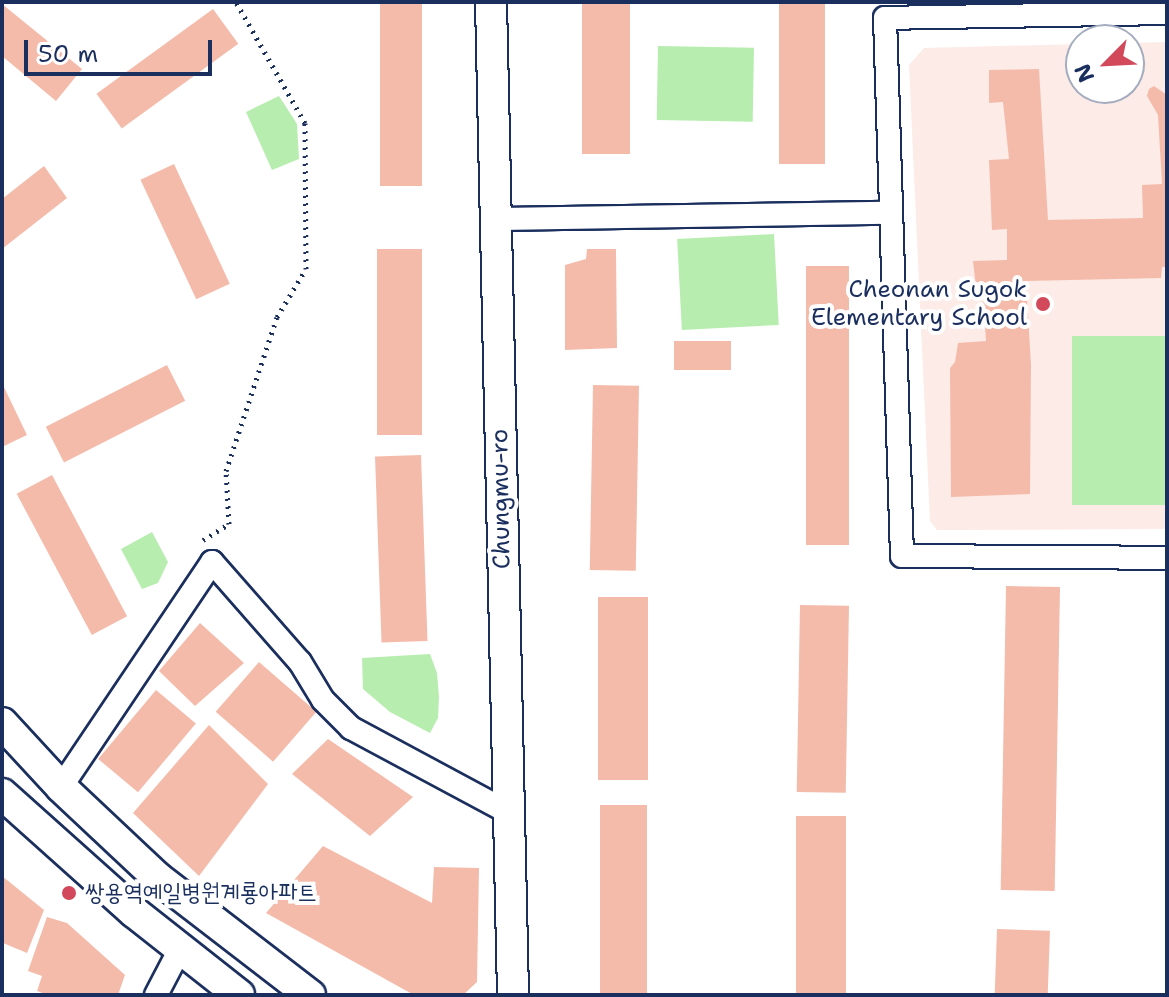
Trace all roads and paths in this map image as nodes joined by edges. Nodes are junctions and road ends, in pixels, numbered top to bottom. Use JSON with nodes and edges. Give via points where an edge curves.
{"nodes":[{"id":1,"x":236,"y":2,"type":"edge"},
{"id":2,"x":491,"y":2,"type":"edge"},
{"id":3,"x":1167,"y":13,"type":"edge"},
{"id":4,"x":891,"y":213,"type":"junction"},
{"id":5,"x":496,"y":219,"type":"junction"},
{"id":6,"x":196,"y":545,"type":"dead end"},
{"id":7,"x":1167,"y":558,"type":"edge"},
{"id":8,"x":2,"y":723,"type":"edge"},
{"id":9,"x":61,"y":787,"type":"junction"},
{"id":10,"x":2,"y":794,"type":"edge"},
{"id":11,"x":506,"y":811,"type":"junction"},
{"id":12,"x":180,"y":949,"type":"junction"},
{"id":13,"x":156,"y":995,"type":"edge"},
{"id":14,"x":239,"y":995,"type":"edge"},
{"id":15,"x":310,"y":995,"type":"edge"},
{"id":16,"x":513,"y":995,"type":"edge"}],
"edges":[{"from":1,"to":6,"type":"path","via":[[305,123],[306,269],[277,317],[226,471],[229,524]]},
{"from":2,"to":5,"type":"street","name":"Chungmu-ro"},
{"from":3,"to":4,"type":"street","via":[[885,18]]},
{"from":4,"to":5,"type":"street"},
{"from":4,"to":7,"type":"street","via":[[902,556]]},
{"from":5,"to":11,"type":"street","name":"Chungmu-ro"},
{"from":8,"to":9,"type":"street"},
{"from":9,"to":11,"type":"street","via":[[212,562],[351,728]]},
{"from":9,"to":15,"type":"street","via":[[158,878]]},
{"from":10,"to":12,"type":"street"},
{"from":11,"to":16,"type":"street","name":"Chungmu-ro"},
{"from":12,"to":13,"type":"street"},
{"from":12,"to":14,"type":"street"}]}
